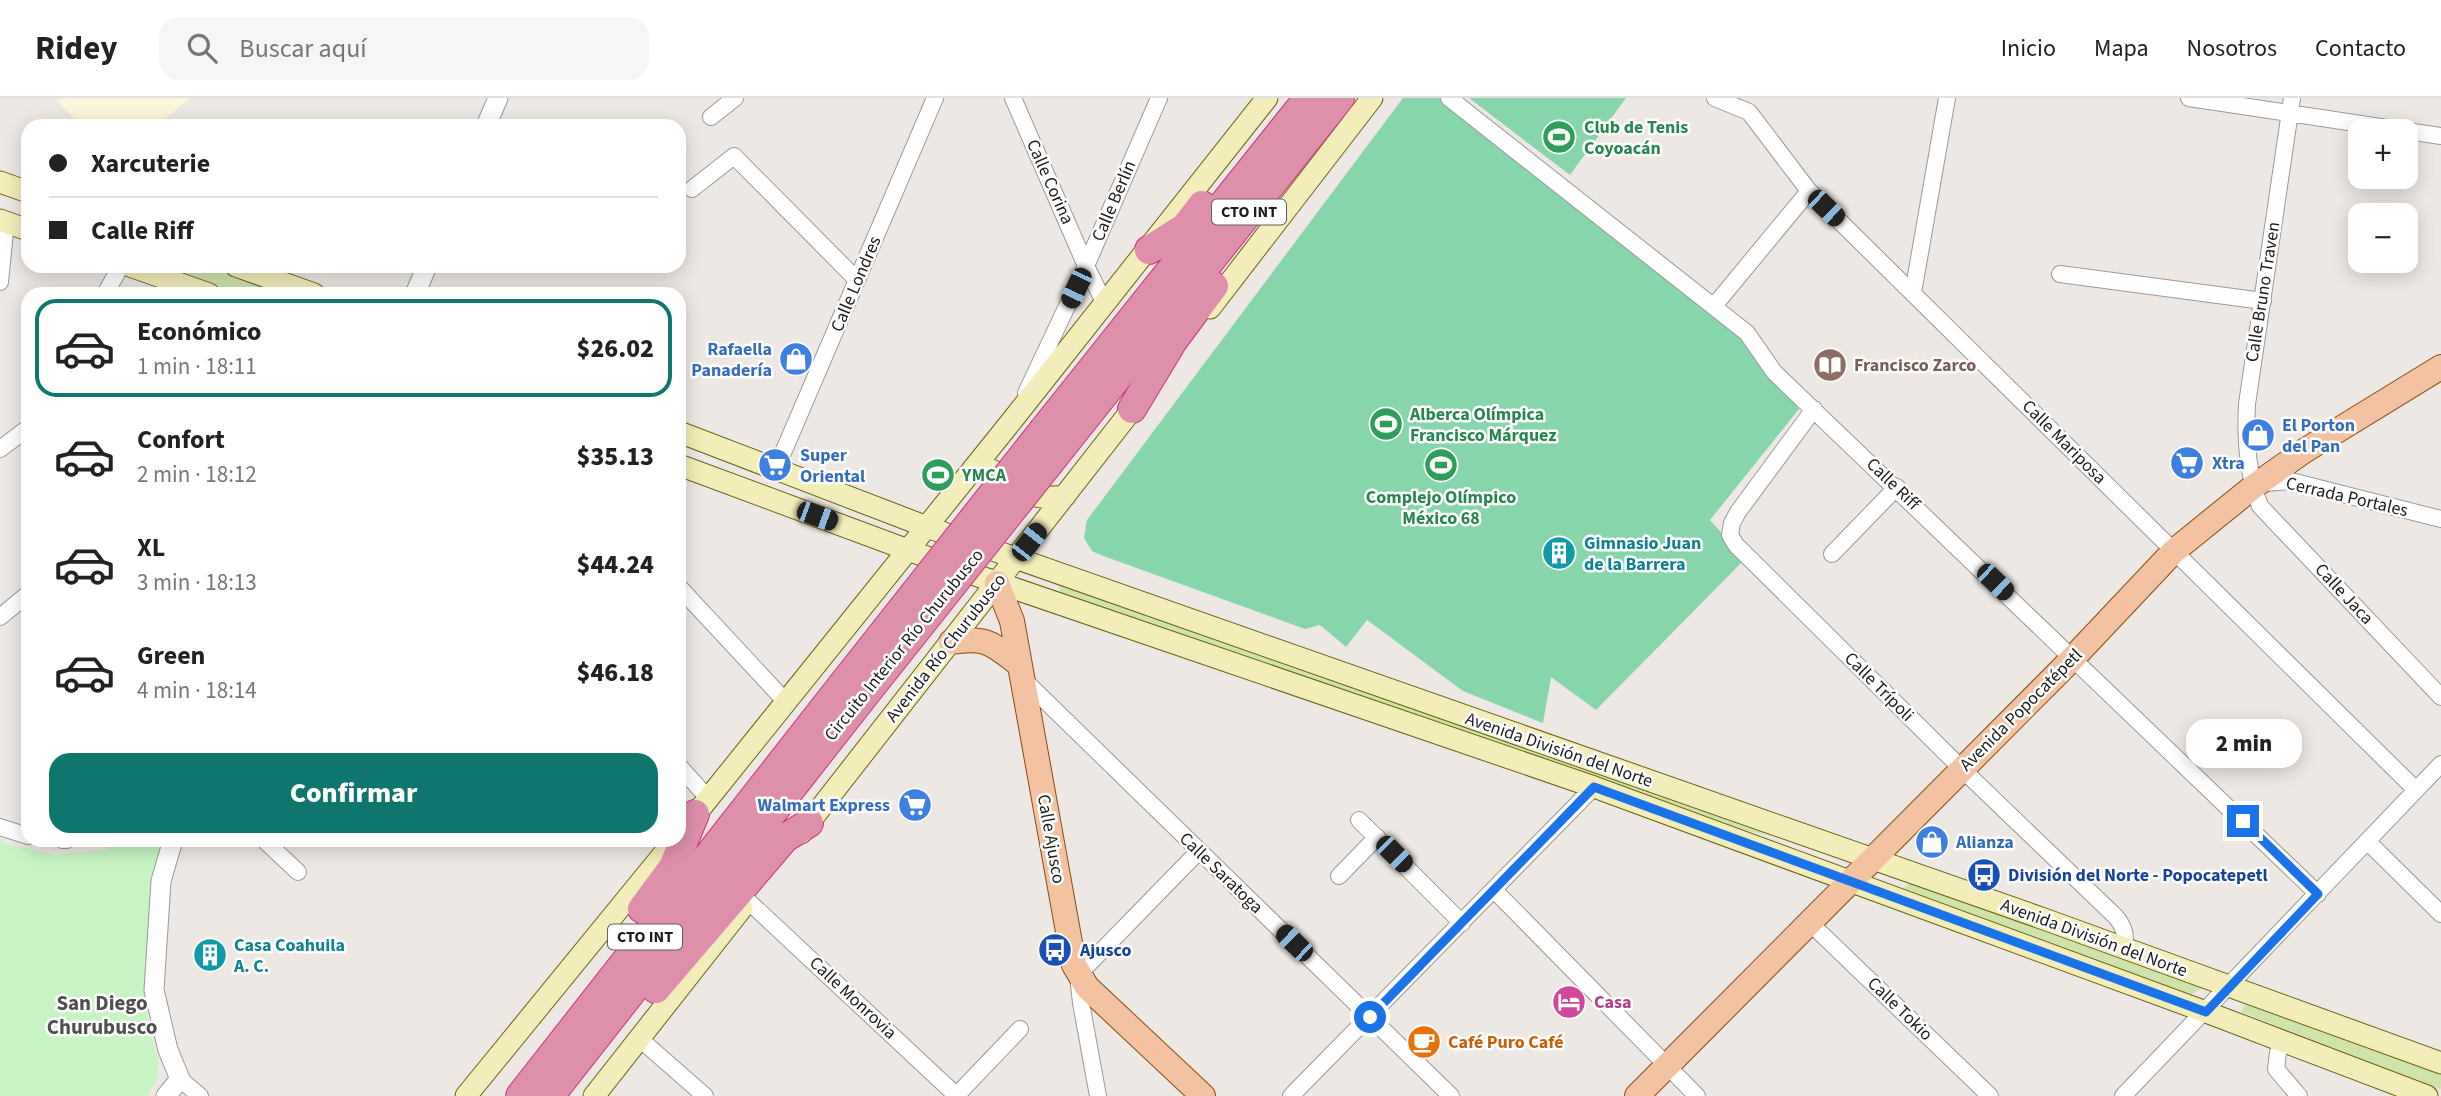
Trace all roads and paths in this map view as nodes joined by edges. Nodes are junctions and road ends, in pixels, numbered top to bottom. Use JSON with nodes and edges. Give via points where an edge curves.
{"nodes":[{"id":1,"x":498,"y":98,"type":"edge"},
{"id":2,"x":735,"y":98,"type":"edge"},
{"id":3,"x":935,"y":98,"type":"edge"},
{"id":4,"x":1013,"y":98,"type":"edge"},
{"id":5,"x":1158,"y":98,"type":"edge"},
{"id":6,"x":1267,"y":98,"type":"edge"},
{"id":7,"x":1286,"y":98,"type":"edge"},
{"id":8,"x":1308,"y":98,"type":"edge"},
{"id":9,"x":1340,"y":98,"type":"edge"},
{"id":10,"x":1372,"y":98,"type":"edge"},
{"id":11,"x":1449,"y":98,"type":"edge"},
{"id":12,"x":1715,"y":98,"type":"edge"},
{"id":13,"x":1947,"y":98,"type":"edge"},
{"id":14,"x":2189,"y":98,"type":"edge"},
{"id":15,"x":2291,"y":105,"type":"edge"},
{"id":16,"x":711,"y":117,"type":"dead end"},
{"id":17,"x":489,"y":119,"type":"edge"},
{"id":18,"x":2441,"y":136,"type":"edge"},
{"id":19,"x":1279,"y":174,"type":"junction"},
{"id":20,"x":0,"y":181,"type":"edge"},
{"id":21,"x":21,"y":189,"type":"edge"},
{"id":22,"x":692,"y":189,"type":"dead end"},
{"id":23,"x":1809,"y":191,"type":"junction"},
{"id":24,"x":3,"y":221,"type":"edge"},
{"id":25,"x":21,"y":227,"type":"edge"},
{"id":26,"x":1149,"y":250,"type":"junction"},
{"id":27,"x":1086,"y":266,"type":"junction"},
{"id":28,"x":150,"y":273,"type":"edge"},
{"id":29,"x":256,"y":273,"type":"edge"},
{"id":30,"x":2060,"y":274,"type":"dead end"},
{"id":31,"x":857,"y":280,"type":"junction"},
{"id":32,"x":0,"y":282,"type":"edge"},
{"id":33,"x":189,"y":287,"type":"edge"},
{"id":34,"x":294,"y":287,"type":"edge"},
{"id":35,"x":1913,"y":293,"type":"junction"},
{"id":36,"x":2263,"y":301,"type":"junction"},
{"id":37,"x":1105,"y":304,"type":"junction"},
{"id":38,"x":1714,"y":306,"type":"junction"},
{"id":39,"x":2441,"y":367,"type":"edge"},
{"id":40,"x":1132,"y":409,"type":"junction"},
{"id":41,"x":1814,"y":409,"type":"junction"},
{"id":42,"x":1014,"y":418,"type":"junction"},
{"id":43,"x":21,"y":433,"type":"edge"},
{"id":44,"x":686,"y":435,"type":"edge"},
{"id":45,"x":1054,"y":438,"type":"junction"},
{"id":46,"x":991,"y":448,"type":"junction"},
{"id":47,"x":0,"y":449,"type":"edge"},
{"id":48,"x":976,"y":467,"type":"junction"},
{"id":49,"x":686,"y":468,"type":"edge"},
{"id":50,"x":776,"y":469,"type":"junction"},
{"id":51,"x":999,"y":472,"type":"junction"},
{"id":52,"x":1897,"y":487,"type":"junction"},
{"id":53,"x":2253,"y":487,"type":"junction"},
{"id":54,"x":1032,"y":495,"type":"junction"},
{"id":55,"x":1065,"y":496,"type":"junction"},
{"id":56,"x":2441,"y":519,"type":"edge"},
{"id":57,"x":1042,"y":526,"type":"junction"},
{"id":58,"x":927,"y":527,"type":"junction"},
{"id":59,"x":909,"y":550,"type":"junction"},
{"id":60,"x":2174,"y":551,"type":"junction"},
{"id":61,"x":1832,"y":554,"type":"dead end"},
{"id":62,"x":1018,"y":557,"type":"junction"},
{"id":63,"x":997,"y":583,"type":"junction"},
{"id":64,"x":878,"y":588,"type":"junction"},
{"id":65,"x":686,"y":595,"type":"edge"},
{"id":66,"x":21,"y":600,"type":"edge"},
{"id":67,"x":0,"y":617,"type":"edge"},
{"id":68,"x":955,"y":637,"type":"junction"},
{"id":69,"x":2073,"y":658,"type":"junction"},
{"id":70,"x":1021,"y":671,"type":"junction"},
{"id":71,"x":851,"y":693,"type":"junction"},
{"id":72,"x":2441,"y":697,"type":"edge"},
{"id":73,"x":786,"y":702,"type":"junction"},
{"id":74,"x":2441,"y":764,"type":"edge"},
{"id":75,"x":1962,"y":769,"type":"junction"},
{"id":76,"x":1594,"y":787,"type":"junction"},
{"id":77,"x":686,"y":789,"type":"edge"},
{"id":78,"x":2416,"y":790,"type":"junction"},
{"id":79,"x":694,"y":816,"type":"edge"},
{"id":80,"x":1359,"y":820,"type":"dead end"},
{"id":81,"x":809,"y":823,"type":"junction"},
{"id":82,"x":0,"y":827,"type":"edge"},
{"id":83,"x":21,"y":834,"type":"edge"},
{"id":84,"x":686,"y":835,"type":"edge"},
{"id":85,"x":1377,"y":837,"type":"junction"},
{"id":86,"x":1731,"y":839,"type":"junction"},
{"id":87,"x":1813,"y":840,"type":"junction"},
{"id":88,"x":2368,"y":842,"type":"junction"},
{"id":89,"x":171,"y":847,"type":"edge"},
{"id":90,"x":271,"y":847,"type":"edge"},
{"id":91,"x":668,"y":847,"type":"edge"},
{"id":92,"x":681,"y":847,"type":"edge"},
{"id":93,"x":1199,"y":851,"type":"junction"},
{"id":94,"x":1872,"y":859,"type":"junction"},
{"id":95,"x":298,"y":872,"type":"dead end"},
{"id":96,"x":1339,"y":876,"type":"dead end"},
{"id":97,"x":1849,"y":882,"type":"junction"},
{"id":98,"x":1494,"y":890,"type":"junction"},
{"id":99,"x":2318,"y":894,"type":"junction"},
{"id":100,"x":748,"y":901,"type":"junction"},
{"id":101,"x":2441,"y":914,"type":"edge"},
{"id":102,"x":1809,"y":922,"type":"junction"},
{"id":103,"x":1462,"y":923,"type":"junction"},
{"id":104,"x":2124,"y":949,"type":"junction"},
{"id":105,"x":1078,"y":975,"type":"junction"},
{"id":106,"x":2229,"y":987,"type":"junction"},
{"id":107,"x":2206,"y":1012,"type":"junction"},
{"id":108,"x":1370,"y":1017,"type":"junction"},
{"id":109,"x":1020,"y":1029,"type":"dead end"},
{"id":110,"x":639,"y":1039,"type":"junction"},
{"id":111,"x":564,"y":1040,"type":"junction"},
{"id":112,"x":2285,"y":1042,"type":"junction"},
{"id":113,"x":2441,"y":1063,"type":"edge"},
{"id":114,"x":1666,"y":1067,"type":"junction"},
{"id":115,"x":180,"y":1079,"type":"junction"},
{"id":116,"x":166,"y":1096,"type":"edge"},
{"id":117,"x":200,"y":1096,"type":"edge"},
{"id":118,"x":466,"y":1096,"type":"edge"},
{"id":119,"x":520,"y":1096,"type":"edge"},
{"id":120,"x":550,"y":1096,"type":"edge"},
{"id":121,"x":562,"y":1096,"type":"edge"},
{"id":122,"x":594,"y":1096,"type":"edge"},
{"id":123,"x":705,"y":1096,"type":"edge"},
{"id":124,"x":957,"y":1096,"type":"edge"},
{"id":125,"x":1098,"y":1096,"type":"edge"},
{"id":126,"x":1203,"y":1096,"type":"edge"},
{"id":127,"x":1291,"y":1096,"type":"edge"},
{"id":128,"x":1451,"y":1096,"type":"edge"},
{"id":129,"x":1637,"y":1096,"type":"edge"},
{"id":130,"x":1697,"y":1096,"type":"edge"},
{"id":131,"x":1990,"y":1096,"type":"edge"},
{"id":132,"x":2123,"y":1096,"type":"edge"},
{"id":133,"x":2299,"y":1096,"type":"edge"},
{"id":134,"x":2427,"y":1096,"type":"edge"}],
"edges":[{"from":1,"to":17,"type":"street"},
{"from":2,"to":16,"type":"street"},
{"from":3,"to":31,"type":"street","name":"Calle Londres"},
{"from":4,"to":27,"type":"street","name":"Calle Corina"},
{"from":5,"to":27,"type":"street","name":"Calle Berlín"},
{"from":6,"to":26,"type":"main road","number":"CTO INT"},
{"from":7,"to":26,"type":"highway","via":[[1185,227]]},
{"from":8,"to":45,"type":"highway","name":"Circuito Interior Río Churubusco","number":"CTO INT"},
{"from":9,"to":19,"type":"highway","name":"Circuito Interior Río Churubusco","number":"CTO INT"},
{"from":10,"to":40,"type":"main road","name":"Avenida Río Churubusco","number":"CTO INT"},
{"from":11,"to":38,"type":"street","name":"Calle Riff"},
{"from":12,"to":23,"type":"street","name":"Calle Mariposa","via":[[1749,112]]},
{"from":13,"to":35,"type":"street"},
{"from":14,"to":15,"type":"street"},
{"from":15,"to":18,"type":"street"},
{"from":15,"to":36,"type":"street","name":"Calle Bruno Traven"},
{"from":19,"to":40,"type":"highway","via":[[1266,216],[1173,341]]},
{"from":19,"to":45,"type":"highway","name":"Circuito Interior Río Churubusco","number":"CTO INT"},
{"from":20,"to":21,"type":"main road"},
{"from":22,"to":31,"type":"street","via":[[734,156]]},
{"from":23,"to":35,"type":"street","name":"Calle Mariposa"},
{"from":23,"to":38,"type":"street"},
{"from":24,"to":25,"type":"main road"},
{"from":24,"to":32,"type":"street"},
{"from":26,"to":37,"type":"main road","number":"CTO INT"},
{"from":27,"to":37,"type":"street","name":"Calle Corina"},
{"from":27,"to":42,"type":"street","name":"Calle Berlín"},
{"from":28,"to":33,"type":"main road"},
{"from":29,"to":34,"type":"main road"},
{"from":30,"to":36,"type":"street"},
{"from":31,"to":50,"type":"street","name":"Calle Londres"},
{"from":35,"to":60,"type":"street","name":"Calle Mariposa"},
{"from":36,"to":53,"type":"street","name":"Calle Bruno Traven","via":[[2247,413]]},
{"from":37,"to":42,"type":"main road","number":"CTO INT"},
{"from":38,"to":41,"type":"street","name":"Calle Riff","via":[[1747,333],[1774,372]]},
{"from":39,"to":53,"type":"main road","name":"Avenida Popocatépetl"},
{"from":40,"to":55,"type":"main road","name":"Avenida Río Churubusco","number":"CTO INT"},
{"from":41,"to":52,"type":"street","name":"Calle Riff"},
{"from":41,"to":75,"type":"street","name":"Calle Trípoli","via":[[1738,512],[1730,535]]},
{"from":42,"to":46,"type":"main road","number":"CTO INT"},
{"from":43,"to":47,"type":"street"},
{"from":44,"to":50,"type":"main road","name":"Avenida División del Norte"},
{"from":45,"to":71,"type":"highway","name":"Circuito Interior Río Churubusco","number":"CTO INT","bridge":true},
{"from":46,"to":48,"type":"main road","number":"CTO INT"},
{"from":46,"to":51,"type":"main road"},
{"from":48,"to":51,"type":"main road"},
{"from":48,"to":58,"type":"main road","number":"CTO INT"},
{"from":49,"to":59,"type":"main road","name":"Avenida División del Norte"},
{"from":50,"to":58,"type":"main road","name":"Avenida División del Norte"},
{"from":51,"to":54,"type":"main road"},
{"from":52,"to":61,"type":"street"},
{"from":52,"to":69,"type":"street","name":"Calle Riff"},
{"from":53,"to":56,"type":"street","name":"Cerrada Portales","via":[[2291,481]]},
{"from":53,"to":60,"type":"main road","name":"Avenida Popocatépetl"},
{"from":53,"to":72,"type":"street","name":"Calle Jaca","via":[[2260,506]]},
{"from":54,"to":55,"type":"main road"},
{"from":54,"to":57,"type":"main road"},
{"from":55,"to":57,"type":"main road","name":"Avenida Río Churubusco","number":"CTO INT"},
{"from":57,"to":62,"type":"main road","name":"Avenida Río Churubusco","number":"CTO INT"},
{"from":58,"to":59,"type":"main road","number":"CTO INT"},
{"from":58,"to":62,"type":"main road","name":"Avenida División del Norte"},
{"from":59,"to":63,"type":"main road","name":"Avenida División del Norte"},
{"from":59,"to":64,"type":"main road","number":"CTO INT"},
{"from":60,"to":69,"type":"main road","name":"Avenida Popocatépetl"},
{"from":60,"to":78,"type":"street","name":"Calle Mariposa"},
{"from":62,"to":63,"type":"main road","name":"Avenida Río Churubusco","number":"CTO INT"},
{"from":62,"to":87,"type":"main road","name":"Avenida División del Norte"},
{"from":63,"to":68,"type":"main road","name":"Avenida Río Churubusco","number":"CTO INT"},
{"from":63,"to":70,"type":"main road","name":"Calle Ajusco","via":[[1011,614]]},
{"from":63,"to":76,"type":"main road","name":"Avenida División del Norte"},
{"from":64,"to":68,"type":"main road","via":[[902,589],[952,613]]},
{"from":64,"to":73,"type":"main road","number":"CTO INT"},
{"from":65,"to":73,"type":"street"},
{"from":66,"to":67,"type":"street"},
{"from":68,"to":70,"type":"main road","via":[[988,642]]},
{"from":68,"to":81,"type":"main road","name":"Avenida Río Churubusco","number":"CTO INT"},
{"from":69,"to":75,"type":"main road","name":"Avenida Popocatépetl"},
{"from":69,"to":99,"type":"street","name":"Calle Riff"},
{"from":70,"to":93,"type":"street","name":"Calle Saratoga"},
{"from":70,"to":105,"type":"main road","name":"Calle Ajusco"},
{"from":71,"to":111,"type":"highway","name":"Circuito Interior Río Churubusco","number":"CTO INT"},
{"from":71,"to":120,"type":"highway","name":"Circuito Interior Río Churubusco","number":"CTO INT"},
{"from":73,"to":79,"type":"main road","number":"CTO INT"},
{"from":74,"to":78,"type":"street"},
{"from":75,"to":94,"type":"main road","name":"Avenida Popocatépetl"},
{"from":75,"to":104,"type":"street","name":"Calle Trípoli","via":[[2116,917],[2124,926]]},
{"from":76,"to":86,"type":"main road","name":"Avenida División del Norte"},
{"from":76,"to":98,"type":"street"},
{"from":77,"to":79,"type":"street"},
{"from":78,"to":88,"type":"street"},
{"from":79,"to":84,"type":"highway"},
{"from":80,"to":85,"type":"street"},
{"from":81,"to":100,"type":"main road","name":"Avenida Río Churubusco","number":"CTO INT"},
{"from":81,"to":121,"type":"highway","via":[[785,838],[586,1076]]},
{"from":82,"to":83,"type":"street"},
{"from":85,"to":96,"type":"street"},
{"from":85,"to":103,"type":"street"},
{"from":86,"to":87,"type":"main road","via":[[1742,836],[1812,860],[1820,854]]},
{"from":86,"to":97,"type":"main road","name":"Avenida División del Norte"},
{"from":87,"to":94,"type":"main road","name":"Avenida División del Norte"},
{"from":88,"to":99,"type":"street"},
{"from":88,"to":101,"type":"street"},
{"from":89,"to":115,"type":"street","via":[[161,881],[154,990]]},
{"from":90,"to":95,"type":"street"},
{"from":91,"to":118,"type":"main road","number":"CTO INT"},
{"from":92,"to":111,"type":"highway","via":[[673,867],[571,1005]]},
{"from":93,"to":105,"type":"street"},
{"from":93,"to":108,"type":"street","name":"Calle Saratoga"},
{"from":94,"to":97,"type":"main road","name":"Avenida Popocatépetl"},
{"from":94,"to":104,"type":"main road","name":"Avenida División del Norte"},
{"from":97,"to":102,"type":"main road","name":"Avenida Popocatépetl"},
{"from":97,"to":107,"type":"main road","name":"Avenida División del Norte"},
{"from":98,"to":103,"type":"street"},
{"from":98,"to":114,"type":"street"},
{"from":99,"to":106,"type":"street"},
{"from":100,"to":110,"type":"main road","name":"Avenida Río Churubusco","number":"CTO INT"},
{"from":100,"to":124,"type":"street","name":"Calle Monrovia"},
{"from":102,"to":114,"type":"main road","name":"Avenida Popocatépetl"},
{"from":102,"to":131,"type":"street","name":"Calle Tokio"},
{"from":103,"to":108,"type":"street"},
{"from":104,"to":106,"type":"main road","name":"Avenida División del Norte"},
{"from":105,"to":125,"type":"street","name":"Calle Ajusco"},
{"from":105,"to":126,"type":"main road"},
{"from":106,"to":107,"type":"street"},
{"from":106,"to":113,"type":"main road","name":"Avenida División del Norte"},
{"from":107,"to":112,"type":"main road","name":"Avenida División del Norte"},
{"from":107,"to":132,"type":"street"},
{"from":108,"to":127,"type":"street"},
{"from":108,"to":128,"type":"street","name":"Calle Saratoga"},
{"from":109,"to":124,"type":"street"},
{"from":110,"to":122,"type":"main road","name":"Avenida Río Churubusco","number":"CTO INT"},
{"from":110,"to":123,"type":"street"},
{"from":111,"to":119,"type":"highway","name":"Circuito Interior Río Churubusco","number":"CTO INT"},
{"from":112,"to":133,"type":"street","via":[[2276,1069]]},
{"from":112,"to":134,"type":"main road","name":"Avenida División del Norte"},
{"from":114,"to":129,"type":"main road","name":"Avenida Popocatépetl"},
{"from":114,"to":130,"type":"street"},
{"from":115,"to":116,"type":"street"},
{"from":115,"to":117,"type":"street"}]}
